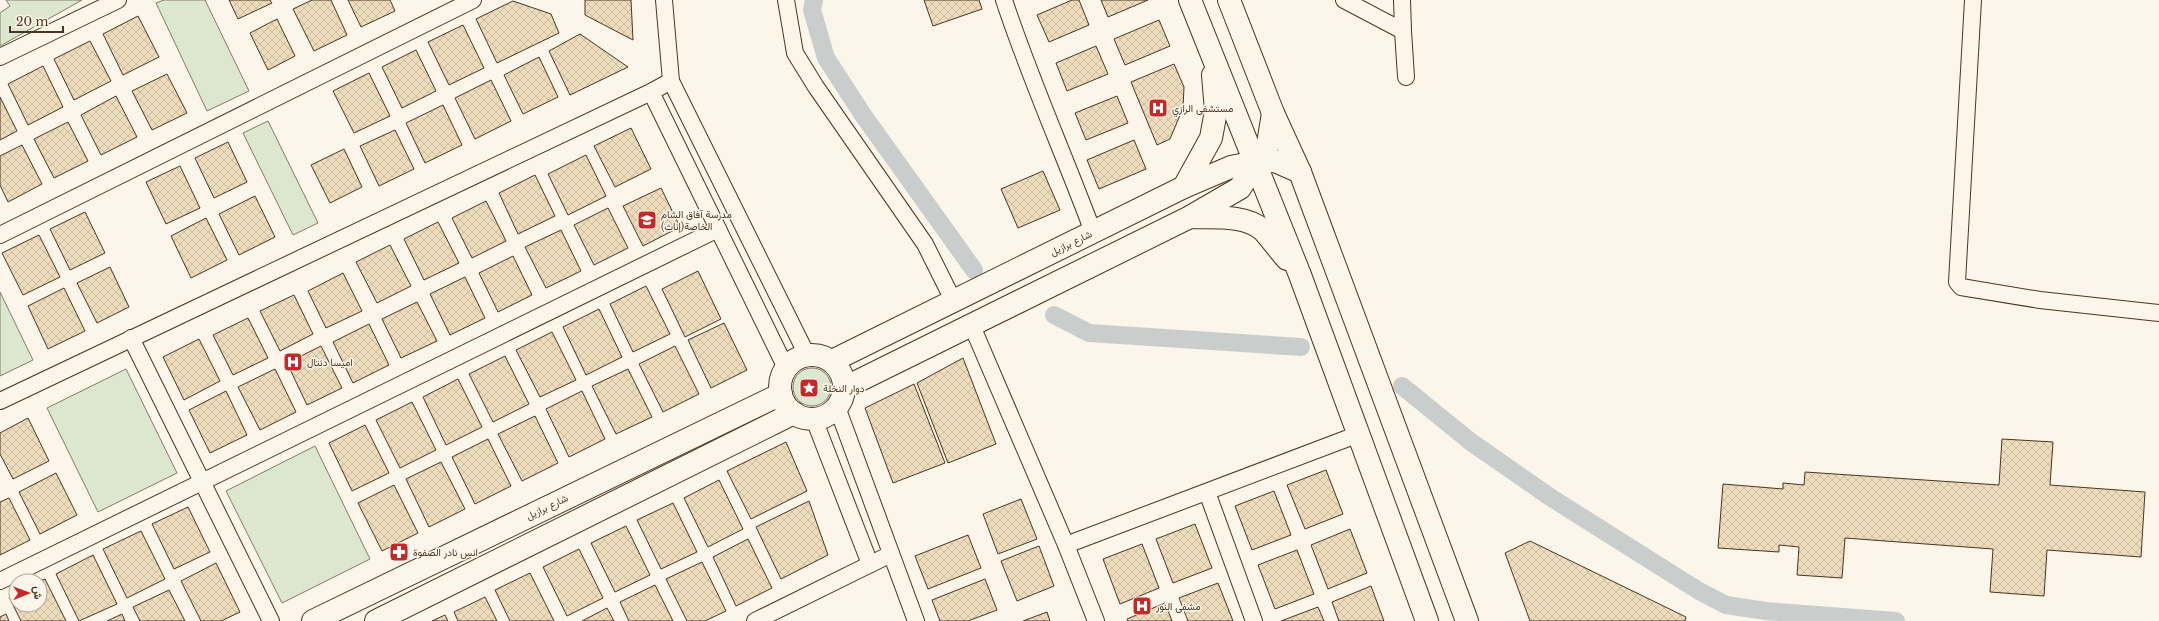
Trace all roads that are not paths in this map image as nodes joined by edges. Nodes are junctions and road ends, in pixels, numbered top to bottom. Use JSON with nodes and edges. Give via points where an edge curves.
{"nodes":[{"id":1,"x":118,"y":0,"type":"edge"},
{"id":2,"x":473,"y":0,"type":"edge"},
{"id":3,"x":664,"y":0,"type":"edge"},
{"id":4,"x":786,"y":0,"type":"edge"},
{"id":5,"x":1004,"y":0,"type":"edge"},
{"id":6,"x":1190,"y":0,"type":"edge"},
{"id":7,"x":1228,"y":0,"type":"edge"},
{"id":8,"x":1344,"y":0,"type":"edge"},
{"id":9,"x":1402,"y":0,"type":"edge"},
{"id":10,"x":1973,"y":0,"type":"edge"},
{"id":11,"x":1403,"y":31,"type":"junction"},
{"id":12,"x":1211,"y":54,"type":"junction"},
{"id":13,"x":0,"y":57,"type":"edge"},
{"id":14,"x":1406,"y":77,"type":"dead end"},
{"id":15,"x":671,"y":81,"type":"junction"},
{"id":16,"x":651,"y":92,"type":"junction"},
{"id":17,"x":1272,"y":113,"type":"junction"},
{"id":18,"x":1255,"y":162,"type":"junction"},
{"id":19,"x":1300,"y":172,"type":"junction"},
{"id":20,"x":1184,"y":187,"type":"junction"},
{"id":21,"x":1190,"y":217,"type":"junction"},
{"id":22,"x":718,"y":229,"type":"junction"},
{"id":23,"x":1093,"y":232,"type":"junction"},
{"id":24,"x":0,"y":235,"type":"edge"},
{"id":25,"x":1300,"y":275,"type":"junction"},
{"id":26,"x":954,"y":302,"type":"junction"},
{"id":27,"x":2159,"y":313,"type":"edge"},
{"id":28,"x":972,"y":326,"type":"junction"},
{"id":29,"x":131,"y":338,"type":"junction"},
{"id":30,"x":807,"y":354,"type":"junction"},
{"id":31,"x":832,"y":361,"type":"junction"},
{"id":32,"x":786,"y":368,"type":"junction"},
{"id":33,"x":781,"y":394,"type":"junction"},
{"id":34,"x":841,"y":397,"type":"junction"},
{"id":35,"x":0,"y":402,"type":"edge"},
{"id":36,"x":794,"y":413,"type":"junction"},
{"id":37,"x":814,"y":419,"type":"junction"},
{"id":38,"x":1359,"y":434,"type":"junction"},
{"id":39,"x":201,"y":482,"type":"junction"},
{"id":40,"x":1207,"y":492,"type":"junction"},
{"id":41,"x":1066,"y":545,"type":"junction"},
{"id":42,"x":891,"y":554,"type":"junction"},
{"id":43,"x":870,"y":564,"type":"junction"},
{"id":44,"x":0,"y":581,"type":"edge"},
{"id":45,"x":271,"y":621,"type":"edge"},
{"id":46,"x":313,"y":621,"type":"edge"},
{"id":47,"x":376,"y":621,"type":"edge"},
{"id":48,"x":755,"y":621,"type":"edge"},
{"id":49,"x":916,"y":621,"type":"edge"},
{"id":50,"x":1096,"y":621,"type":"edge"},
{"id":51,"x":1254,"y":621,"type":"edge"},
{"id":52,"x":1427,"y":621,"type":"edge"},
{"id":53,"x":1468,"y":621,"type":"edge"}],
"edges":[{"from":1,"to":13,"type":"street"},
{"from":2,"to":24,"type":"street"},
{"from":3,"to":15,"type":"street"},
{"from":4,"to":26,"type":"street","via":[[795,53],[925,244]]},
{"from":5,"to":23,"type":"street","via":[[1018,44],[1066,157]]},
{"from":6,"to":12,"type":"highway"},
{"from":7,"to":17,"type":"highway"},
{"from":8,"to":11,"type":"street"},
{"from":9,"to":11,"type":"street"},
{"from":10,"to":27,"type":"street","via":[[1957,282],[1962,287],[2040,300]]},
{"from":11,"to":14,"type":"street"},
{"from":12,"to":18,"type":"highway"},
{"from":12,"to":20,"type":"highway","via":[[1216,111],[1211,138]]},
{"from":15,"to":16,"type":"street"},
{"from":15,"to":30,"type":"street"},
{"from":16,"to":22,"type":"street"},
{"from":16,"to":29,"type":"street"},
{"from":17,"to":18,"type":"highway","via":[[1268,144]]},
{"from":17,"to":19,"type":"highway"},
{"from":18,"to":19,"type":"highway","name":"شارع برازيل","via":[[1274,160]]},
{"from":18,"to":20,"type":"highway","name":"شارع برازيل","via":[[1230,167]]},
{"from":18,"to":21,"type":"highway","via":[[1240,188]]},
{"from":18,"to":25,"type":"highway"},
{"from":19,"to":53,"type":"highway"},
{"from":20,"to":23,"type":"highway","name":"شارع برازيل"},
{"from":21,"to":25,"type":"highway","via":[[1226,218],[1244,221],[1262,229]]},
{"from":21,"to":28,"type":"highway"},
{"from":22,"to":32,"type":"street"},
{"from":22,"to":39,"type":"street"},
{"from":23,"to":26,"type":"highway","name":"شارع برازيل"},
{"from":25,"to":38,"type":"highway"},
{"from":26,"to":31,"type":"highway","name":"شارع برازيل"},
{"from":28,"to":34,"type":"highway"},
{"from":28,"to":41,"type":"street"},
{"from":29,"to":35,"type":"street"},
{"from":29,"to":39,"type":"street"},
{"from":30,"to":31,"type":"highway","via":[[822,356]]},
{"from":30,"to":32,"type":"highway","via":[[796,358]]},
{"from":31,"to":34,"type":"highway","via":[[843,377]]},
{"from":32,"to":33,"type":"highway","via":[[781,378]]},
{"from":33,"to":36,"type":"highway","via":[[785,404]]},
{"from":33,"to":46,"type":"highway","name":"شارع برازيل"},
{"from":34,"to":37,"type":"highway","via":[[825,416]]},
{"from":34,"to":42,"type":"street"},
{"from":36,"to":37,"type":"highway"},
{"from":36,"to":47,"type":"highway"},
{"from":37,"to":43,"type":"street"},
{"from":38,"to":40,"type":"street"},
{"from":38,"to":52,"type":"highway"},
{"from":39,"to":44,"type":"street"},
{"from":39,"to":45,"type":"street"},
{"from":40,"to":41,"type":"street"},
{"from":40,"to":51,"type":"street"},
{"from":41,"to":50,"type":"street"},
{"from":42,"to":43,"type":"street"},
{"from":42,"to":49,"type":"street"},
{"from":43,"to":48,"type":"street"}]}
